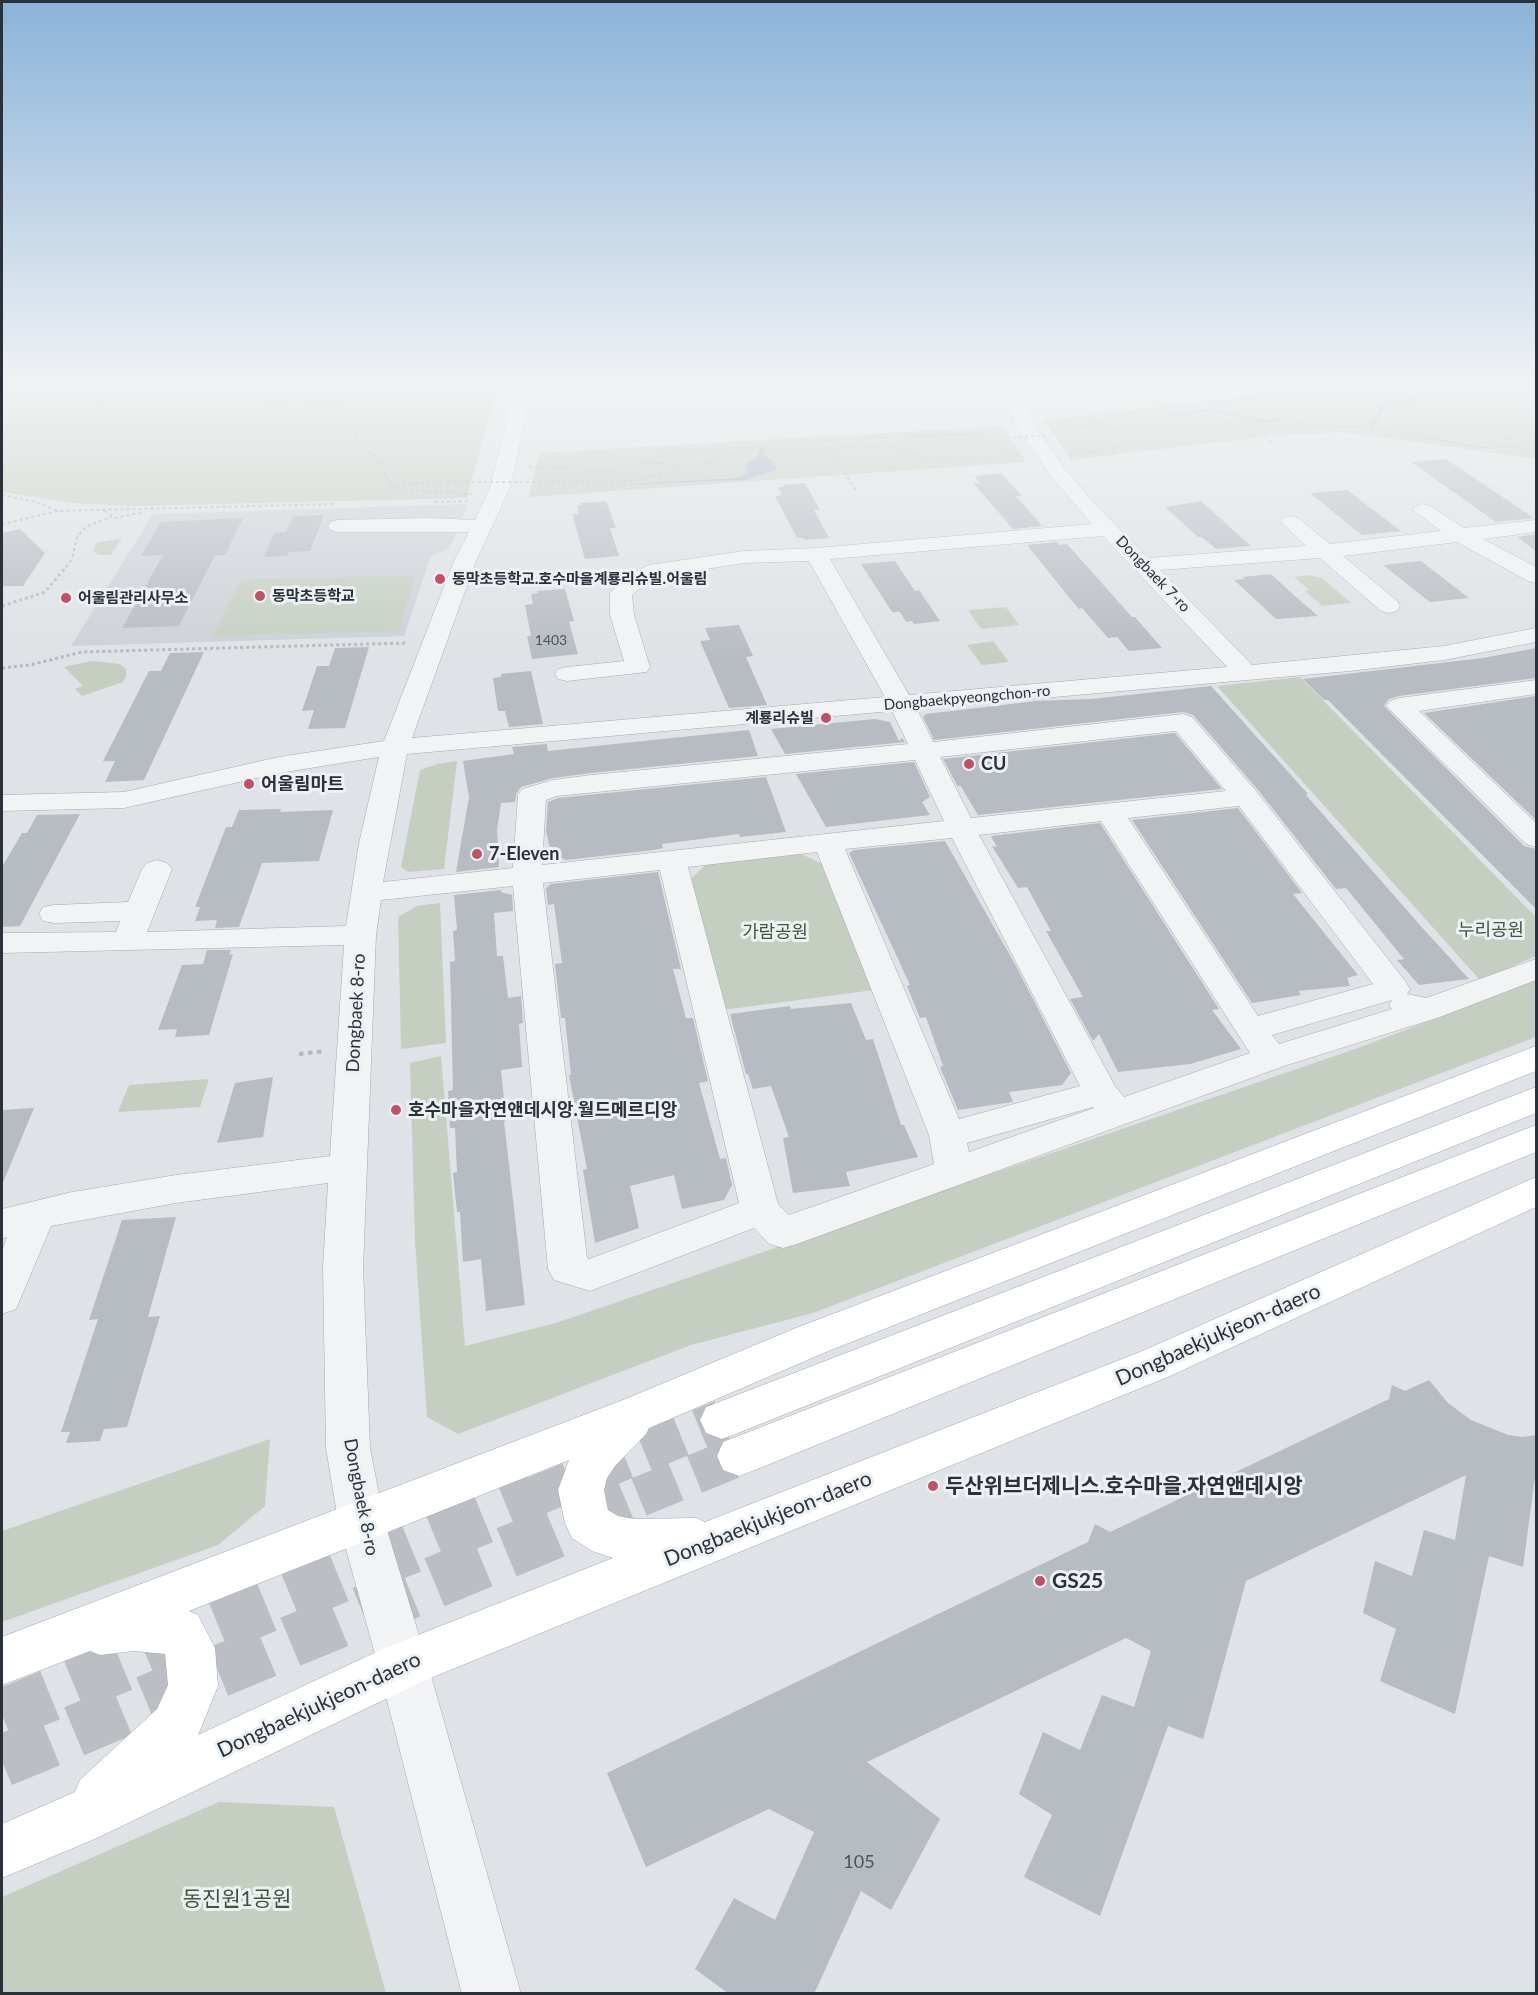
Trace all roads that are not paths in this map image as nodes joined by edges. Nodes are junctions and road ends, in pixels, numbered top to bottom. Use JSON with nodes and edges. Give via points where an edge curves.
{"nodes":[{"id":1,"x":500,"y":474,"type":"edge"},
{"id":2,"x":1061,"y":474,"type":"edge"},
{"id":3,"x":494,"y":497,"type":"junction"},
{"id":4,"x":1423,"y":510,"type":"dead end"},
{"id":5,"x":1292,"y":522,"type":"dead end"},
{"id":6,"x":338,"y":526,"type":"dead end"},
{"id":7,"x":1536,"y":526,"type":"edge"},
{"id":8,"x":1108,"y":529,"type":"junction"},
{"id":9,"x":1460,"y":535,"type":"junction"},
{"id":10,"x":1326,"y":551,"type":"junction"},
{"id":11,"x":816,"y":554,"type":"junction"},
{"id":12,"x":1145,"y":565,"type":"junction"},
{"id":13,"x":1536,"y":576,"type":"edge"},
{"id":14,"x":1389,"y":606,"type":"dead end"},
{"id":15,"x":1536,"y":635,"type":"edge"},
{"id":16,"x":567,"y":674,"type":"dead end"},
{"id":17,"x":1247,"y":674,"type":"junction"},
{"id":18,"x":1525,"y":688,"type":"edge"},
{"id":19,"x":901,"y":703,"type":"junction"},
{"id":20,"x":1536,"y":708,"type":"edge"},
{"id":21,"x":395,"y":747,"type":"junction"},
{"id":22,"x":923,"y":751,"type":"junction"},
{"id":23,"x":1246,"y":797,"type":"junction"},
{"id":24,"x":2,"y":803,"type":"edge"},
{"id":25,"x":1110,"y":813,"type":"junction"},
{"id":26,"x":961,"y":828,"type":"junction"},
{"id":27,"x":1536,"y":838,"type":"edge"},
{"id":28,"x":828,"y":843,"type":"junction"},
{"id":29,"x":672,"y":860,"type":"junction"},
{"id":30,"x":157,"y":869,"type":"dead end"},
{"id":31,"x":527,"y":874,"type":"junction"},
{"id":32,"x":365,"y":893,"type":"junction"},
{"id":33,"x":140,"y":911,"type":"junction"},
{"id":34,"x":54,"y":914,"type":"dead end"},
{"id":35,"x":360,"y":935,"type":"junction"},
{"id":36,"x":127,"y":942,"type":"junction"},
{"id":37,"x":2,"y":943,"type":"edge"},
{"id":38,"x":1536,"y":969,"type":"edge"},
{"id":39,"x":1394,"y":989,"type":"junction"},
{"id":40,"x":1428,"y":1009,"type":"junction"},
{"id":41,"x":1250,"y":1030,"type":"junction"},
{"id":42,"x":1272,"y":1058,"type":"junction"},
{"id":43,"x":1536,"y":1058,"type":"edge"},
{"id":44,"x":1536,"y":1099,"type":"edge"},
{"id":45,"x":1109,"y":1103,"type":"junction"},
{"id":46,"x":1536,"y":1138,"type":"edge"},
{"id":47,"x":950,"y":1153,"type":"junction"},
{"id":48,"x":347,"y":1167,"type":"junction"},
{"id":49,"x":1536,"y":1191,"type":"edge"},
{"id":50,"x":760,"y":1210,"type":"junction"},
{"id":51,"x":19,"y":1220,"type":"edge"},
{"id":52,"x":2,"y":1298,"type":"edge"},
{"id":53,"x":638,"y":1413,"type":"junction"},
{"id":54,"x":722,"y":1420,"type":"tunnel mouth"},
{"id":55,"x":739,"y":1456,"type":"tunnel mouth"},
{"id":56,"x":361,"y":1520,"type":"junction"},
{"id":57,"x":718,"y":1539,"type":"junction"},
{"id":58,"x":64,"y":1635,"type":"junction"},
{"id":59,"x":2,"y":1661,"type":"edge"},
{"id":60,"x":403,"y":1665,"type":"junction"},
{"id":61,"x":78,"y":1819,"type":"junction"},
{"id":62,"x":2,"y":1851,"type":"edge"},
{"id":63,"x":492,"y":1994,"type":"edge"}],
"edges":[{"from":1,"to":3,"type":"street","name":"Dongbaek 8-ro"},
{"from":2,"to":8,"type":"street","name":"Dongbaek 7-ro"},
{"from":3,"to":6,"type":"street","via":[[430,524]]},
{"from":3,"to":21,"type":"street","name":"Dongbaek 8-ro","via":[[465,561]]},
{"from":4,"to":9,"type":"street"},
{"from":5,"to":10,"type":"street"},
{"from":7,"to":9,"type":"street"},
{"from":8,"to":11,"type":"street"},
{"from":8,"to":12,"type":"street","name":"Dongbaek 7-ro"},
{"from":9,"to":10,"type":"street"},
{"from":9,"to":13,"type":"street"},
{"from":10,"to":12,"type":"street"},
{"from":10,"to":14,"type":"street"},
{"from":11,"to":16,"type":"street","via":[[744,557],[673,566],[645,575],[621,594],[622,615],[638,667]]},
{"from":11,"to":19,"type":"street"},
{"from":12,"to":17,"type":"street","name":"Dongbaek 7-ro"},
{"from":15,"to":17,"type":"street","name":"Dongbaekpyeongchon-ro","via":[[1413,657]]},
{"from":17,"to":19,"type":"street","name":"Dongbaekpyeongchon-ro"},
{"from":18,"to":20,"type":"street"},
{"from":18,"to":27,"type":"street","via":[[1399,706]]},
{"from":19,"to":21,"type":"street","name":"Dongbaekpyeongchon-ro"},
{"from":19,"to":22,"type":"street"},
{"from":21,"to":24,"type":"street","name":"Dongbaekpyeongchon-ro","via":[[279,765],[124,800]]},
{"from":21,"to":32,"type":"street","name":"Dongbaek 8-ro"},
{"from":22,"to":23,"type":"street","via":[[1183,722]]},
{"from":22,"to":26,"type":"street"},
{"from":22,"to":31,"type":"street","via":[[553,788],[532,795]]},
{"from":23,"to":25,"type":"street"},
{"from":23,"to":39,"type":"street"},
{"from":25,"to":26,"type":"street"},
{"from":25,"to":41,"type":"street"},
{"from":26,"to":28,"type":"street"},
{"from":26,"to":45,"type":"street"},
{"from":28,"to":29,"type":"street"},
{"from":28,"to":47,"type":"street"},
{"from":29,"to":31,"type":"street"},
{"from":29,"to":50,"type":"street"},
{"from":30,"to":33,"type":"street"},
{"from":31,"to":32,"type":"street"},
{"from":31,"to":50,"type":"street","via":[[568,1269],[590,1275]]},
{"from":32,"to":35,"type":"street","name":"Dongbaek 8-ro"},
{"from":33,"to":34,"type":"street"},
{"from":33,"to":36,"type":"street"},
{"from":35,"to":36,"type":"street"},
{"from":35,"to":48,"type":"street","name":"Dongbaek 8-ro"},
{"from":36,"to":37,"type":"street"},
{"from":38,"to":40,"type":"street"},
{"from":39,"to":40,"type":"street","via":[[1407,1007]]},
{"from":39,"to":41,"type":"street"},
{"from":40,"to":42,"type":"street"},
{"from":41,"to":42,"type":"street"},
{"from":42,"to":45,"type":"street"},
{"from":43,"to":53,"type":"main road","via":[[811,1340]]},
{"from":44,"to":54,"type":"main road"},
{"from":45,"to":47,"type":"street"},
{"from":46,"to":55,"type":"main road"},
{"from":47,"to":50,"type":"street","via":[[783,1233]]},
{"from":48,"to":51,"type":"street","via":[[176,1189]]},
{"from":48,"to":56,"type":"street","name":"Dongbaek 8-ro","via":[[345,1377],[348,1448]]},
{"from":49,"to":57,"type":"main road","name":"Dongbaekjukjeon-daero","via":[[1155,1364]]},
{"from":51,"to":52,"type":"street"},
{"from":53,"to":56,"type":"main road"},
{"from":53,"to":57,"type":"main road","via":[[599,1452],[586,1472],[580,1490],[588,1523],[609,1536],[634,1541]]},
{"from":56,"to":58,"type":"main road"},
{"from":56,"to":60,"type":"street","name":"Dongbaek 8-ro"},
{"from":57,"to":60,"type":"main road","name":"Dongbaekjukjeon-daero"},
{"from":58,"to":59,"type":"main road"},
{"from":58,"to":61,"type":"main road","via":[[134,1627],[181,1632],[190,1648],[192,1686],[175,1727]]},
{"from":60,"to":61,"type":"main road","name":"Dongbaekjukjeon-daero"},
{"from":60,"to":63,"type":"street","name":"Dongbaek 8-ro"},
{"from":61,"to":62,"type":"main road","name":"Dongbaekjukjeon-daero"}]}
